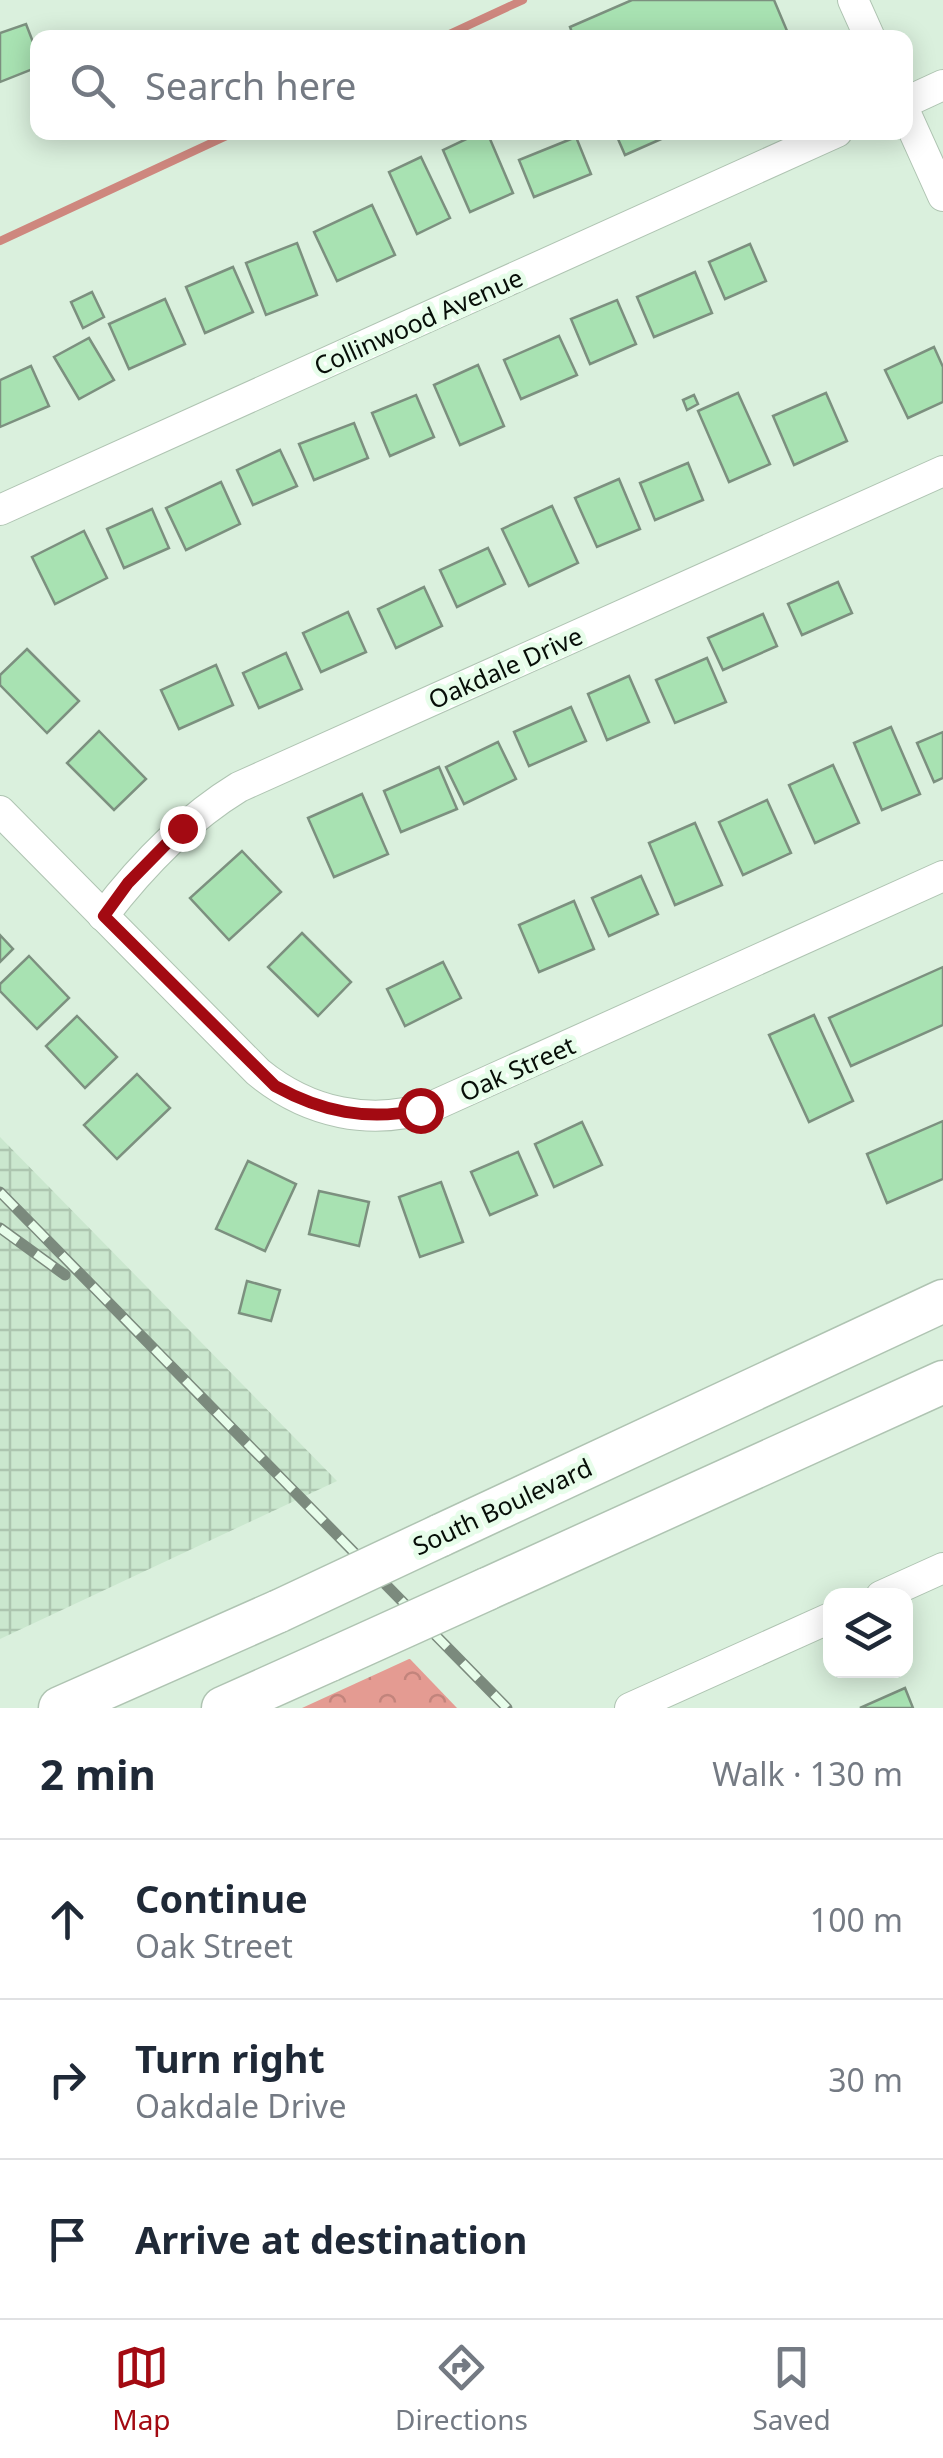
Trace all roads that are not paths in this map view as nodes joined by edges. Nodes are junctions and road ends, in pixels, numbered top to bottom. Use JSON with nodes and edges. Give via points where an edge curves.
{"nodes":[{"id":1,"x":853,"y":0,"type":"edge"},
{"id":2,"x":866,"y":30,"type":"edge"},
{"id":3,"x":943,"y":85,"type":"edge"},
{"id":4,"x":913,"y":99,"type":"edge"},
{"id":5,"x":913,"y":130,"type":"edge"},
{"id":6,"x":820,"y":140,"type":"edge"},
{"id":7,"x":943,"y":196,"type":"edge"},
{"id":8,"x":943,"y":471,"type":"edge"},
{"id":9,"x":0,"y":510,"type":"edge"},
{"id":10,"x":0,"y":811,"type":"edge"},
{"id":11,"x":943,"y":876,"type":"edge"},
{"id":12,"x":104,"y":916,"type":"junction"},
{"id":13,"x":943,"y":1301,"type":"edge"},
{"id":14,"x":943,"y":1382,"type":"edge"},
{"id":15,"x":943,"y":1568,"type":"edge"},
{"id":16,"x":899,"y":1588,"type":"edge"},
{"id":17,"x":823,"y":1621,"type":"edge"},
{"id":18,"x":60,"y":1708,"type":"edge"},
{"id":19,"x":223,"y":1708,"type":"edge"},
{"id":20,"x":630,"y":1708,"type":"edge"}],
"edges":[{"from":1,"to":2,"type":"street"},
{"from":3,"to":4,"type":"street"},
{"from":5,"to":7,"type":"street"},
{"from":6,"to":9,"type":"street","name":"Collinwood Avenue"},
{"from":8,"to":12,"type":"street","name":"Oakdale Drive","via":[[239,787],[182,828]]},
{"from":10,"to":12,"type":"street","name":"Oak Street"},
{"from":11,"to":12,"type":"street","name":"Oak Street","via":[[433,1106],[398,1115],[334,1112],[275,1086]]},
{"from":13,"to":18,"type":"highway","name":"South Boulevard","bridge":true},
{"from":14,"to":19,"type":"highway","bridge":true},
{"from":15,"to":16,"type":"street"},
{"from":17,"to":20,"type":"street"}]}
